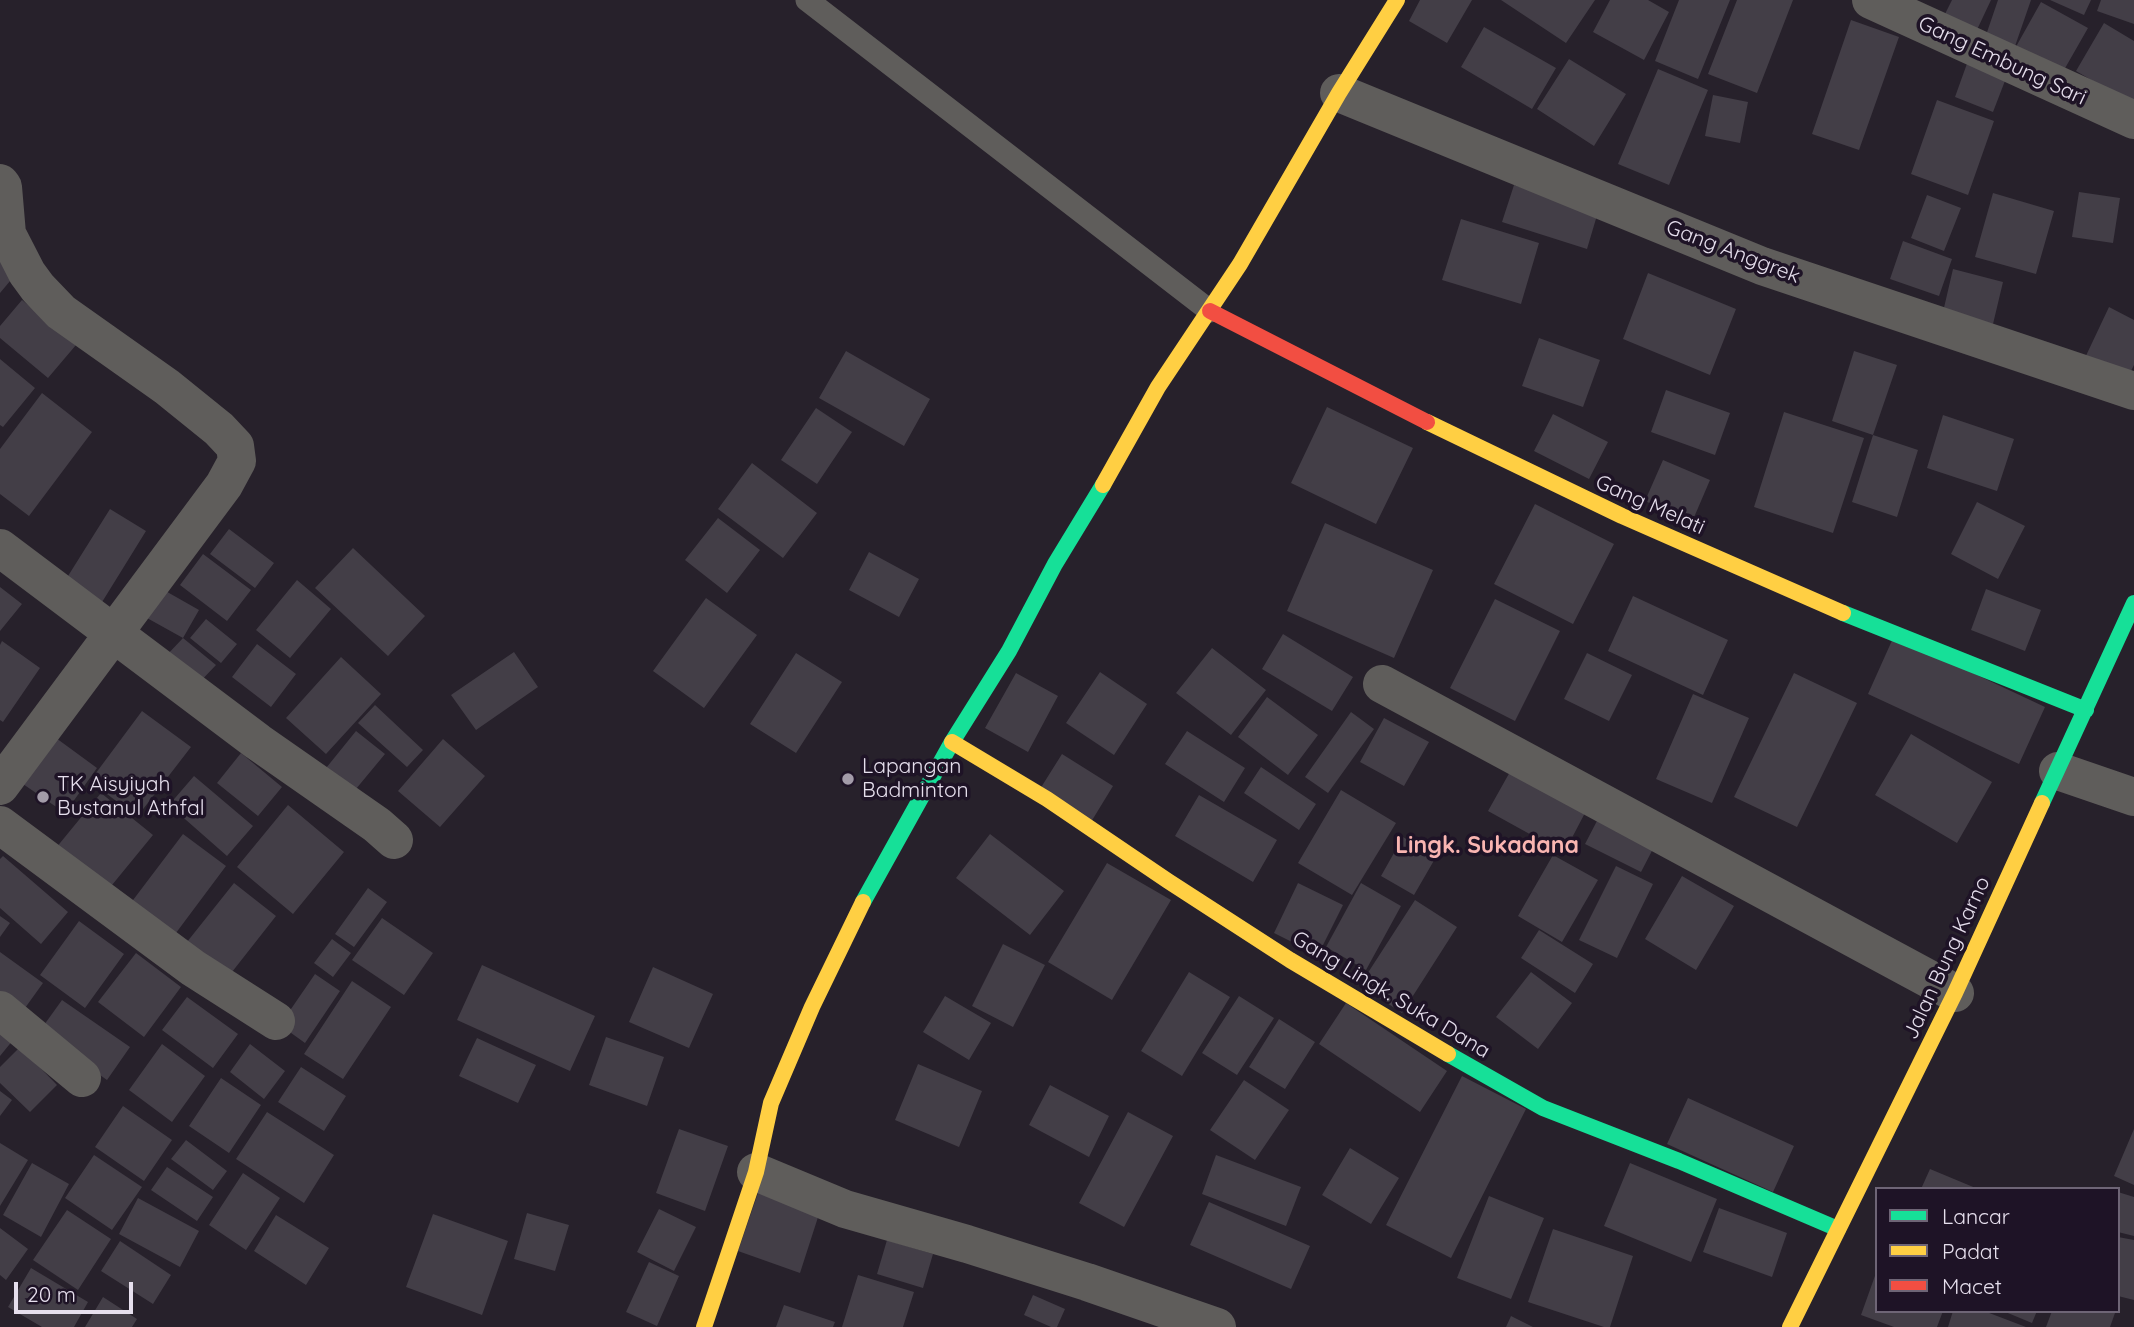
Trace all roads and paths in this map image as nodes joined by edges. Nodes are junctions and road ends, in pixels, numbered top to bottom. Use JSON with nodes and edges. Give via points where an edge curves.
{"nodes":[{"id":1,"x":807,"y":0,"type":"edge"},
{"id":2,"x":1397,"y":0,"type":"edge"},
{"id":3,"x":1871,"y":0,"type":"edge"},
{"id":4,"x":1339,"y":93,"type":"junction"},
{"id":5,"x":2134,"y":120,"type":"edge"},
{"id":6,"x":0,"y":183,"type":"edge"},
{"id":7,"x":3,"y":236,"type":"edge"},
{"id":8,"x":1210,"y":311,"type":"junction"},
{"id":9,"x":2134,"y":391,"type":"edge"},
{"id":10,"x":0,"y":548,"type":"edge"},
{"id":11,"x":2134,"y":603,"type":"edge"},
{"id":12,"x":114,"y":633,"type":"junction"},
{"id":13,"x":1382,"y":684,"type":"dead end"},
{"id":14,"x":2086,"y":710,"type":"junction"},
{"id":15,"x":952,"y":742,"type":"junction"},
{"id":16,"x":2058,"y":771,"type":"junction"},
{"id":17,"x":0,"y":786,"type":"edge"},
{"id":18,"x":2134,"y":797,"type":"edge"},
{"id":19,"x":0,"y":825,"type":"edge"},
{"id":20,"x":394,"y":840,"type":"dead end"},
{"id":21,"x":1955,"y":993,"type":"junction"},
{"id":22,"x":0,"y":1010,"type":"edge"},
{"id":23,"x":276,"y":1021,"type":"dead end"},
{"id":24,"x":82,"y":1078,"type":"dead end"},
{"id":25,"x":756,"y":1172,"type":"junction"},
{"id":26,"x":1838,"y":1229,"type":"junction"},
{"id":27,"x":704,"y":1327,"type":"edge"},
{"id":28,"x":1217,"y":1327,"type":"edge"},
{"id":29,"x":1790,"y":1327,"type":"edge"}],
"edges":[{"from":1,"to":8,"type":"lane"},
{"from":2,"to":4,"type":"street"},
{"from":3,"to":5,"type":"street","name":"Gang Embung Sari"},
{"from":4,"to":8,"type":"street"},
{"from":4,"to":9,"type":"street","name":"Gang Anggrek","via":[[1762,266]]},
{"from":6,"to":7,"type":"street"},
{"from":7,"to":12,"type":"street","via":[[38,288],[61,312],[167,387],[235,446],[237,461],[224,485]]},
{"from":8,"to":14,"type":"street","name":"Gang Melati","via":[[1464,442],[1619,515],[1896,635]]},
{"from":8,"to":15,"type":"street","via":[[1158,387],[1009,651]]},
{"from":10,"to":12,"type":"street"},
{"from":11,"to":14,"type":"street","name":"Jalan Bung Karno"},
{"from":12,"to":17,"type":"street"},
{"from":12,"to":20,"type":"street"},
{"from":13,"to":21,"type":"street"},
{"from":14,"to":16,"type":"street","name":"Jalan Bung Karno"},
{"from":15,"to":25,"type":"street","via":[[855,916],[812,1007],[771,1104]]},
{"from":15,"to":26,"type":"street","name":"Gang Lingk. Suka Dana","via":[[1047,799],[1290,960],[1543,1108]]},
{"from":16,"to":18,"type":"street"},
{"from":16,"to":21,"type":"street","name":"Jalan Bung Karno"},
{"from":19,"to":23,"type":"street","via":[[200,973]]},
{"from":21,"to":26,"type":"street","name":"Jalan Bung Karno"},
{"from":22,"to":24,"type":"street"},
{"from":25,"to":27,"type":"street"},
{"from":25,"to":28,"type":"street","via":[[845,1209],[1003,1255]]},
{"from":26,"to":29,"type":"street","name":"Jalan Bung Karno"}]}
